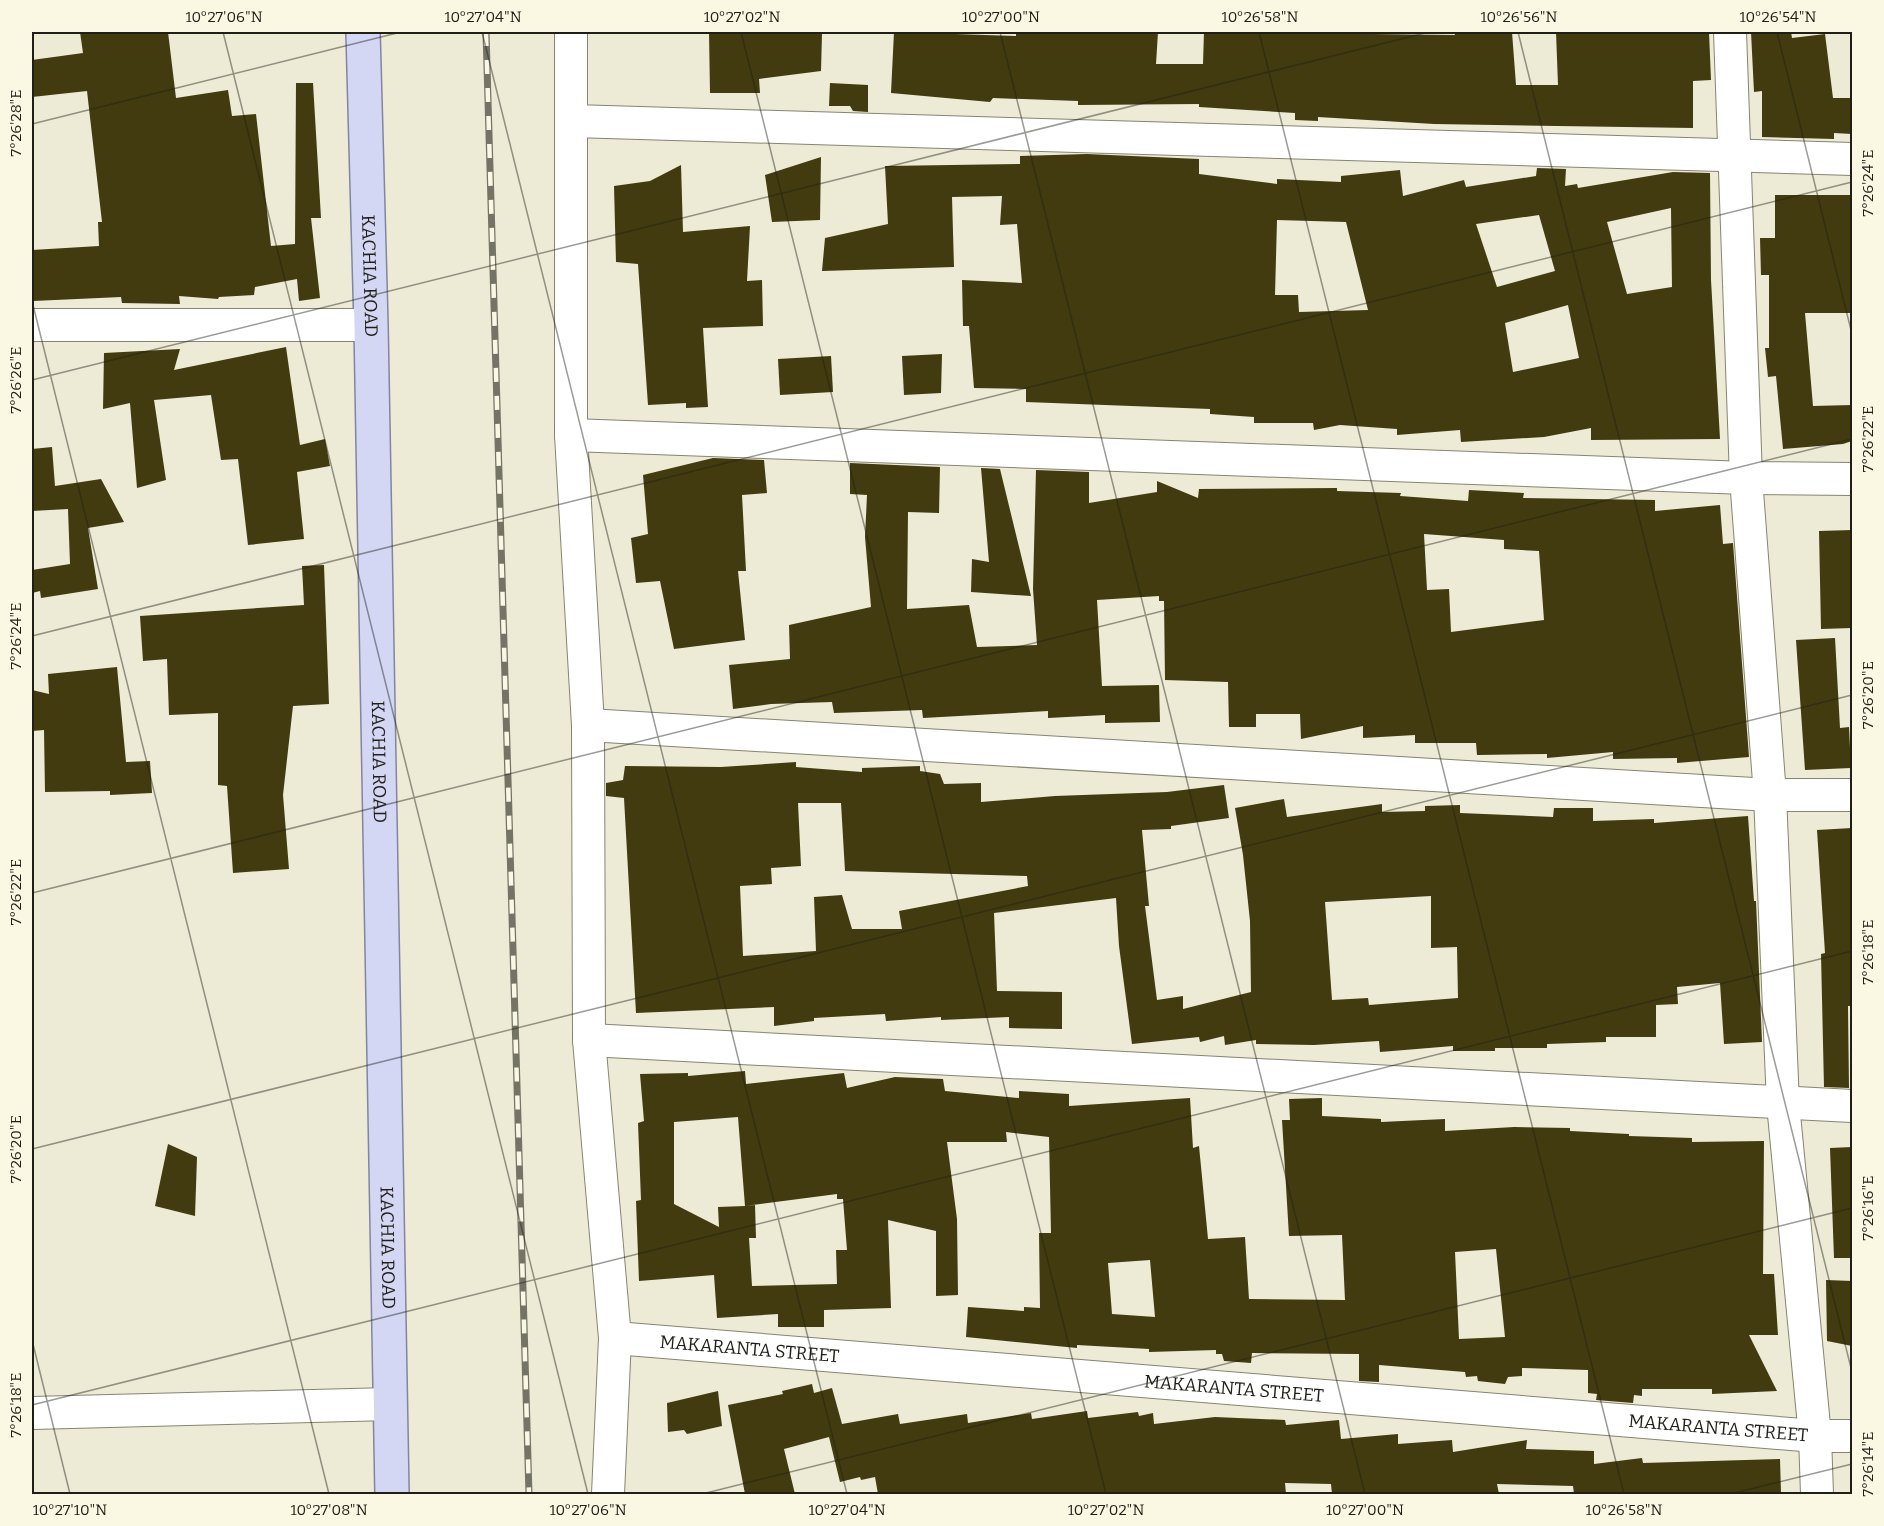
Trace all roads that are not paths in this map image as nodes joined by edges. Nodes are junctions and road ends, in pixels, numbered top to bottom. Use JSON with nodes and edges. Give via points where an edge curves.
{"nodes":[{"id":1,"x":363,"y":32,"type":"edge"},
{"id":2,"x":571,"y":32,"type":"edge"},
{"id":3,"x":1730,"y":32,"type":"edge"},
{"id":4,"x":573,"y":121,"type":"junction"},
{"id":5,"x":1733,"y":158,"type":"junction"},
{"id":6,"x":1852,"y":159,"type":"edge"},
{"id":7,"x":371,"y":324,"type":"junction"},
{"id":8,"x":32,"y":325,"type":"edge"},
{"id":9,"x":571,"y":435,"type":"junction"},
{"id":10,"x":1746,"y":478,"type":"junction"},
{"id":11,"x":1852,"y":479,"type":"edge"},
{"id":12,"x":588,"y":725,"type":"junction"},
{"id":13,"x":1770,"y":795,"type":"junction"},
{"id":14,"x":1852,"y":795,"type":"edge"},
{"id":15,"x":589,"y":1040,"type":"junction"},
{"id":16,"x":1783,"y":1104,"type":"junction"},
{"id":17,"x":1852,"y":1106,"type":"edge"},
{"id":18,"x":615,"y":1338,"type":"junction"},
{"id":19,"x":390,"y":1404,"type":"junction"},
{"id":20,"x":32,"y":1413,"type":"edge"},
{"id":21,"x":1815,"y":1436,"type":"junction"},
{"id":22,"x":1852,"y":1436,"type":"edge"},
{"id":23,"x":392,"y":1494,"type":"edge"},
{"id":24,"x":608,"y":1494,"type":"edge"},
{"id":25,"x":1818,"y":1494,"type":"edge"}],
"edges":[{"from":1,"to":7,"type":"main road","name":"KACHIA ROAD"},
{"from":2,"to":4,"type":"street"},
{"from":3,"to":5,"type":"street"},
{"from":4,"to":5,"type":"street"},
{"from":4,"to":9,"type":"street"},
{"from":5,"to":6,"type":"street"},
{"from":5,"to":10,"type":"street"},
{"from":7,"to":8,"type":"street"},
{"from":7,"to":19,"type":"main road","name":"KACHIA ROAD"},
{"from":9,"to":10,"type":"street"},
{"from":9,"to":12,"type":"street"},
{"from":10,"to":11,"type":"street"},
{"from":10,"to":13,"type":"street"},
{"from":12,"to":13,"type":"street"},
{"from":12,"to":15,"type":"street"},
{"from":13,"to":14,"type":"street"},
{"from":13,"to":16,"type":"street"},
{"from":15,"to":16,"type":"street"},
{"from":15,"to":18,"type":"street"},
{"from":16,"to":17,"type":"street"},
{"from":16,"to":21,"type":"street"},
{"from":18,"to":21,"type":"street","name":"MAKARANTA STREET"},
{"from":18,"to":24,"type":"street"},
{"from":19,"to":20,"type":"street"},
{"from":19,"to":23,"type":"main road","name":"KACHIA ROAD"},
{"from":21,"to":22,"type":"street","name":"MAKARANTA STREET"},
{"from":21,"to":25,"type":"street"}]}
